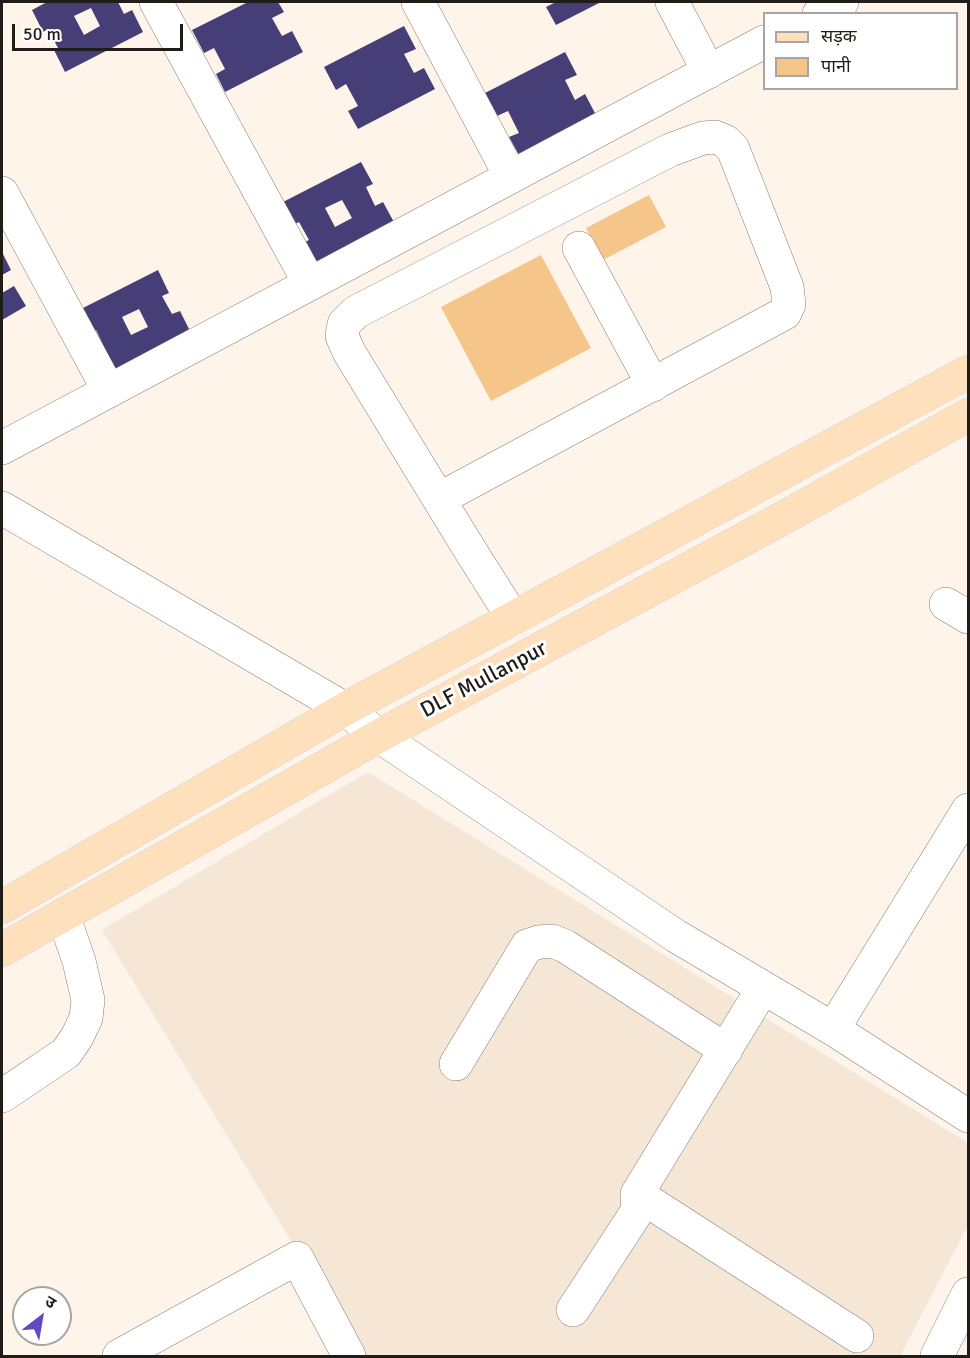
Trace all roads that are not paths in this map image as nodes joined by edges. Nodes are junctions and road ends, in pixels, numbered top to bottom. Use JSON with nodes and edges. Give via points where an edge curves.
{"nodes":[{"id":1,"x":156,"y":2,"type":"edge"},
{"id":2,"x":418,"y":2,"type":"edge"},
{"id":3,"x":672,"y":2,"type":"edge"},
{"id":4,"x":842,"y":2,"type":"edge"},
{"id":5,"x":823,"y":12,"type":"edge"},
{"id":6,"x":763,"y":43,"type":"edge"},
{"id":7,"x":709,"y":72,"type":"junction"},
{"id":8,"x":511,"y":177,"type":"junction"},
{"id":9,"x":2,"y":193,"type":"edge"},
{"id":10,"x":579,"y":248,"type":"dead end"},
{"id":11,"x":310,"y":284,"type":"junction"},
{"id":12,"x":969,"y":372,"type":"edge"},
{"id":13,"x":653,"y":385,"type":"junction"},
{"id":14,"x":110,"y":391,"type":"junction"},
{"id":15,"x":969,"y":414,"type":"edge"},
{"id":16,"x":2,"y":448,"type":"edge"},
{"id":17,"x":439,"y":499,"type":"junction"},
{"id":18,"x":2,"y":508,"type":"edge"},
{"id":19,"x":513,"y":618,"type":"junction"},
{"id":20,"x":345,"y":709,"type":"junction"},
{"id":21,"x":379,"y":736,"type":"junction"},
{"id":22,"x":969,"y":810,"type":"edge"},
{"id":23,"x":2,"y":907,"type":"edge"},
{"id":24,"x":63,"y":915,"type":"junction"},
{"id":25,"x":2,"y":950,"type":"edge"},
{"id":26,"x":763,"y":988,"type":"junction"},
{"id":27,"x":832,"y":1029,"type":"junction"},
{"id":28,"x":726,"y":1050,"type":"junction"},
{"id":29,"x":456,"y":1064,"type":"dead end"},
{"id":30,"x":2,"y":1095,"type":"edge"},
{"id":31,"x":969,"y":1116,"type":"edge"},
{"id":32,"x":637,"y":1194,"type":"junction"},
{"id":33,"x":969,"y":1294,"type":"edge"},
{"id":34,"x":573,"y":1310,"type":"dead end"},
{"id":35,"x":962,"y":1323,"type":"edge"},
{"id":36,"x":857,"y":1336,"type":"dead end"},
{"id":37,"x":119,"y":1356,"type":"edge"},
{"id":38,"x":350,"y":1356,"type":"edge"},
{"id":39,"x":937,"y":1356,"type":"edge"}],
"edges":[{"from":1,"to":11,"type":"street"},
{"from":2,"to":8,"type":"street"},
{"from":3,"to":7,"type":"street"},
{"from":4,"to":5,"type":"street"},
{"from":6,"to":7,"type":"street"},
{"from":7,"to":8,"type":"street"},
{"from":8,"to":11,"type":"street"},
{"from":9,"to":14,"type":"street"},
{"from":10,"to":13,"type":"street"},
{"from":11,"to":14,"type":"street"},
{"from":12,"to":19,"type":"main road","name":"DLF Mullanpur"},
{"from":13,"to":17,"type":"street"},
{"from":13,"to":17,"type":"street","via":[[785,313],[789,304],[787,287],[733,149],[715,137],[670,150],[356,312],[344,324],[342,336],[349,352]]},
{"from":14,"to":16,"type":"street"},
{"from":15,"to":21,"type":"main road","name":"DLF Mullanpur"},
{"from":17,"to":19,"type":"street"},
{"from":18,"to":20,"type":"street"},
{"from":19,"to":20,"type":"main road","name":"DLF Mullanpur"},
{"from":20,"to":21,"type":"street"},
{"from":20,"to":23,"type":"main road","name":"DLF Mullanpur"},
{"from":21,"to":24,"type":"main road","name":"DLF Mullanpur"},
{"from":21,"to":26,"type":"street","via":[[676,936]]},
{"from":22,"to":27,"type":"street"},
{"from":24,"to":25,"type":"main road","name":"DLF Mullanpur"},
{"from":24,"to":30,"type":"street","via":[[88,1000],[86,1018],[66,1053]]},
{"from":26,"to":27,"type":"street"},
{"from":26,"to":28,"type":"street"},
{"from":27,"to":31,"type":"street"},
{"from":28,"to":29,"type":"street","via":[[552,941],[527,946]]},
{"from":28,"to":32,"type":"street"},
{"from":32,"to":34,"type":"street","via":[[638,1210]]},
{"from":32,"to":36,"type":"street"},
{"from":33,"to":35,"type":"street"},
{"from":35,"to":39,"type":"street"},
{"from":37,"to":38,"type":"street","via":[[297,1258]]}]}
